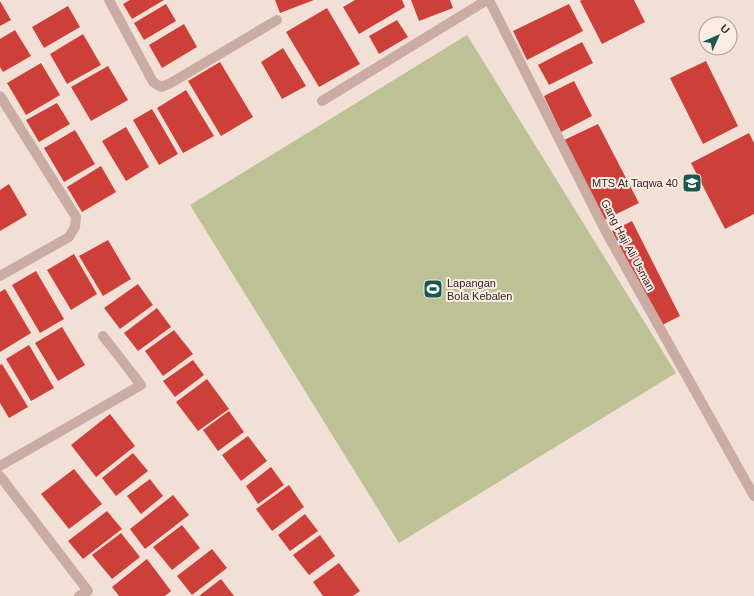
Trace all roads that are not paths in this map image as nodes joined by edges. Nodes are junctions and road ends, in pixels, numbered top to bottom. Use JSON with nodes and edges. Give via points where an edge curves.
{"nodes":[{"id":1,"x":108,"y":0,"type":"edge"},
{"id":2,"x":488,"y":0,"type":"edge"},
{"id":3,"x":277,"y":20,"type":"dead end"},
{"id":4,"x":0,"y":96,"type":"edge"},
{"id":5,"x":322,"y":101,"type":"dead end"},
{"id":6,"x":0,"y":276,"type":"edge"},
{"id":7,"x":103,"y":336,"type":"dead end"},
{"id":8,"x":0,"y":466,"type":"edge"},
{"id":9,"x":0,"y":476,"type":"edge"},
{"id":10,"x":754,"y":496,"type":"edge"},
{"id":11,"x":86,"y":594,"type":"edge"}],
"edges":[{"from":1,"to":3,"type":"street","via":[[153,82],[161,87]]},
{"from":2,"to":5,"type":"street"},
{"from":2,"to":10,"type":"street","name":"Gang Haji Ali Usman","via":[[606,232]]},
{"from":4,"to":6,"type":"street","via":[[76,217],[69,237]]},
{"from":7,"to":8,"type":"street","via":[[141,385]]},
{"from":9,"to":11,"type":"street"}]}
